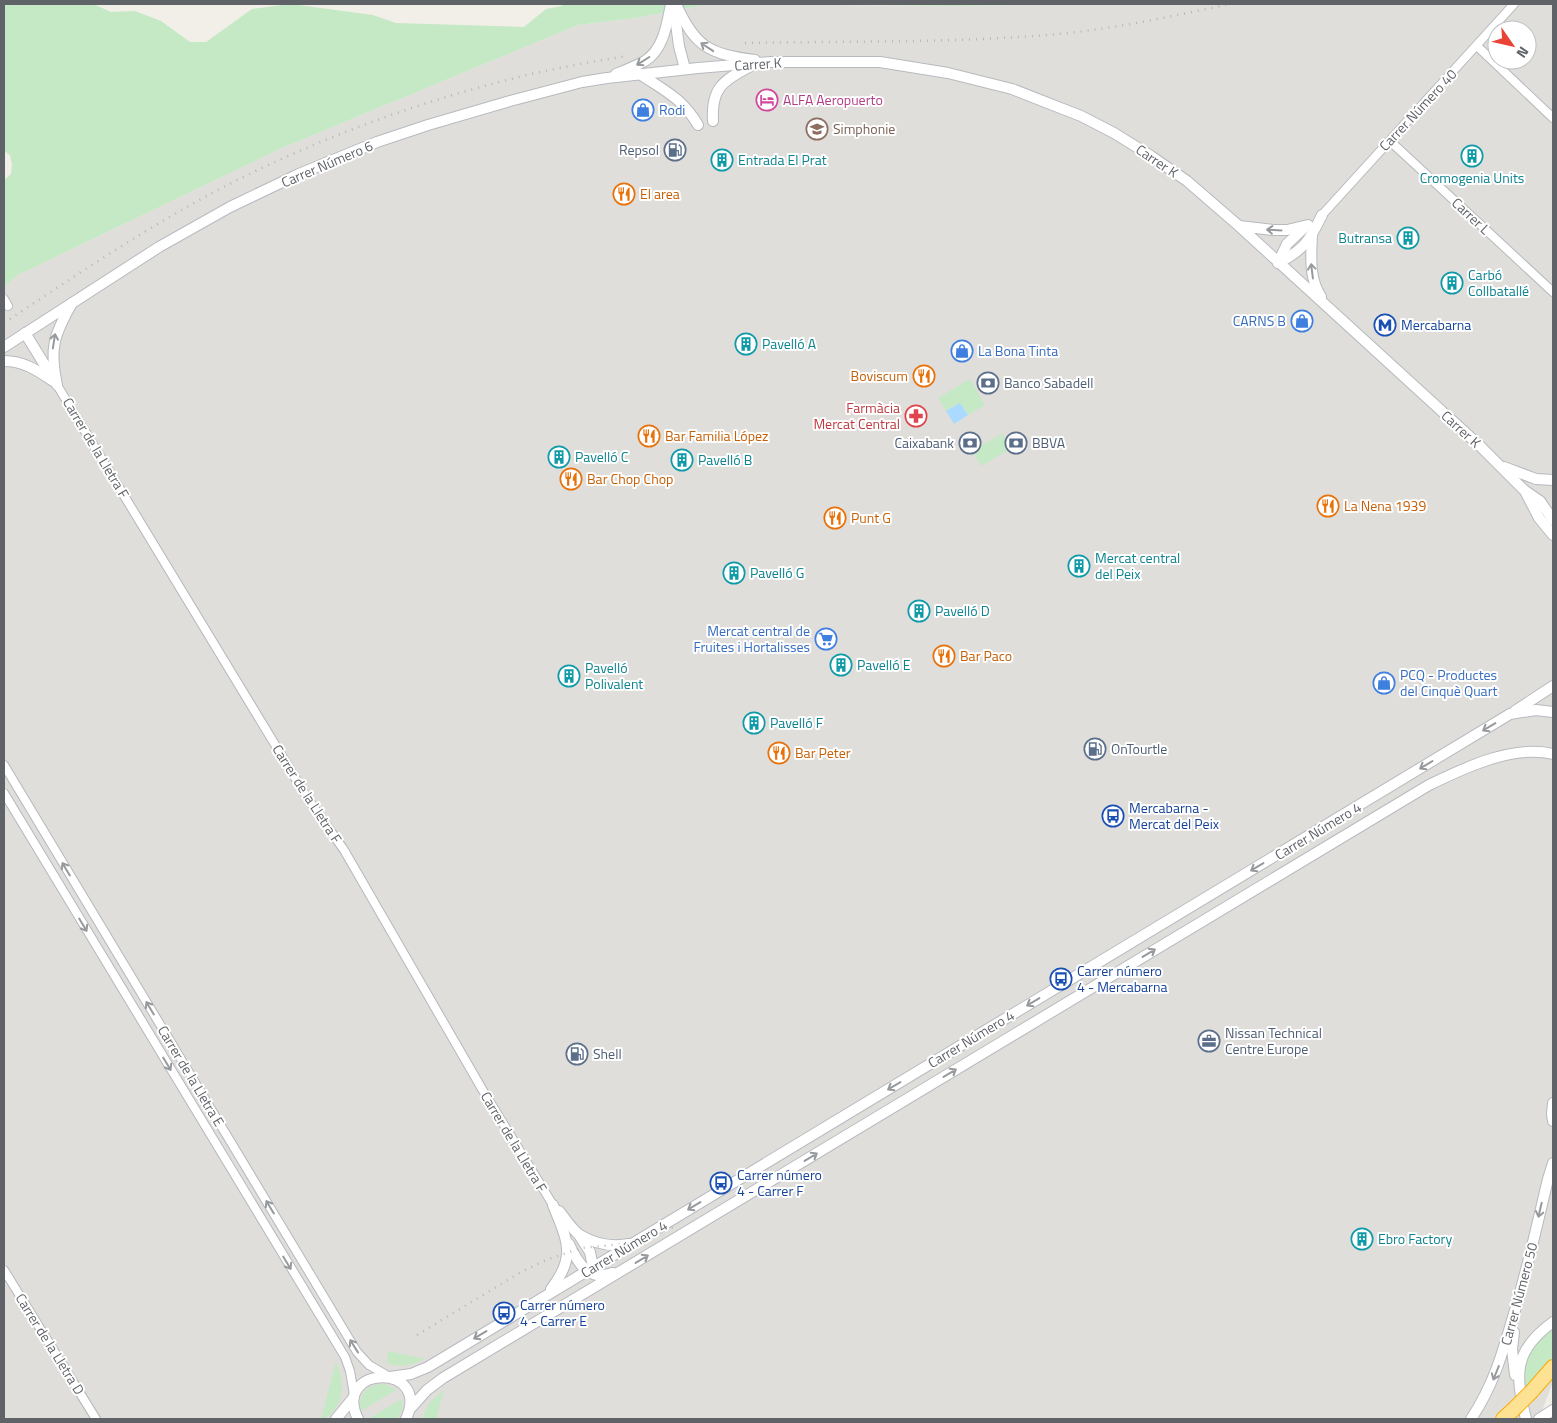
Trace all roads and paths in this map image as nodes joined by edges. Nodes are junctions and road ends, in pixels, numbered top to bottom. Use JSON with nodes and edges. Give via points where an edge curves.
{"nodes":[{"id":1,"x":673,"y":4,"type":"edge"},
{"id":2,"x":1514,"y":4,"type":"edge"},
{"id":3,"x":1477,"y":46,"type":"junction"},
{"id":4,"x":771,"y":62,"type":"junction"},
{"id":5,"x":753,"y":64,"type":"junction"},
{"id":6,"x":685,"y":69,"type":"junction"},
{"id":7,"x":640,"y":74,"type":"junction"},
{"id":8,"x":607,"y":78,"type":"junction"},
{"id":9,"x":1553,"y":118,"type":"edge"},
{"id":10,"x":713,"y":121,"type":"dead end"},
{"id":11,"x":698,"y":125,"type":"dead end"},
{"id":12,"x":1390,"y":141,"type":"junction"},
{"id":13,"x":1322,"y":215,"type":"junction"},
{"id":14,"x":1308,"y":225,"type":"junction"},
{"id":15,"x":1239,"y":226,"type":"junction"},
{"id":16,"x":1312,"y":235,"type":"junction"},
{"id":17,"x":1278,"y":263,"type":"junction"},
{"id":18,"x":1553,"y":292,"type":"edge"},
{"id":19,"x":73,"y":302,"type":"junction"},
{"id":20,"x":1325,"y":305,"type":"junction"},
{"id":21,"x":24,"y":333,"type":"junction"},
{"id":22,"x":4,"y":347,"type":"edge"},
{"id":23,"x":4,"y":361,"type":"edge"},
{"id":24,"x":58,"y":385,"type":"junction"},
{"id":25,"x":1501,"y":466,"type":"junction"},
{"id":26,"x":1553,"y":480,"type":"edge"},
{"id":27,"x":1524,"y":490,"type":"junction"},
{"id":28,"x":1533,"y":506,"type":"junction"},
{"id":29,"x":1553,"y":518,"type":"edge"},
{"id":30,"x":1553,"y":534,"type":"edge"},
{"id":31,"x":1553,"y":686,"type":"edge"},
{"id":32,"x":1553,"y":712,"type":"edge"},
{"id":33,"x":1510,"y":714,"type":"junction"},
{"id":34,"x":1553,"y":754,"type":"edge"},
{"id":35,"x":4,"y":765,"type":"edge"},
{"id":36,"x":4,"y":793,"type":"edge"},
{"id":37,"x":1553,"y":1103,"type":"edge"},
{"id":38,"x":1553,"y":1121,"type":"edge"},
{"id":39,"x":1553,"y":1163,"type":"edge"},
{"id":40,"x":553,"y":1205,"type":"junction"},
{"id":41,"x":579,"y":1234,"type":"junction"},
{"id":42,"x":567,"y":1240,"type":"junction"},
{"id":43,"x":632,"y":1244,"type":"junction"},
{"id":44,"x":4,"y":1270,"type":"edge"},
{"id":45,"x":592,"y":1270,"type":"junction"},
{"id":46,"x":622,"y":1271,"type":"junction"},
{"id":47,"x":1520,"y":1292,"type":"junction"},
{"id":48,"x":585,"y":1293,"type":"junction"},
{"id":49,"x":547,"y":1294,"type":"junction"},
{"id":50,"x":1553,"y":1322,"type":"edge"},
{"id":51,"x":1553,"y":1367,"type":"edge"},
{"id":52,"x":390,"y":1377,"type":"junction"},
{"id":53,"x":1527,"y":1393,"type":"junction"},
{"id":54,"x":354,"y":1396,"type":"junction"},
{"id":55,"x":1553,"y":1410,"type":"edge"},
{"id":56,"x":1508,"y":1415,"type":"edge"},
{"id":57,"x":408,"y":1416,"type":"edge"},
{"id":58,"x":96,"y":1419,"type":"edge"},
{"id":59,"x":336,"y":1419,"type":"edge"},
{"id":60,"x":358,"y":1419,"type":"edge"},
{"id":61,"x":1471,"y":1419,"type":"edge"},
{"id":62,"x":1526,"y":1419,"type":"edge"},
{"id":63,"x":1538,"y":1419,"type":"edge"}],
"edges":[{"from":4,"to":1,"type":"street","one_way":true,"via":[[724,55],[706,47],[693,35]]},
{"from":1,"to":6,"type":"street"},
{"from":1,"to":8,"type":"street","one_way":true,"via":[[656,50],[645,61]]},
{"from":2,"to":3,"type":"street","name":"Carrer Número 40"},
{"from":3,"to":9,"type":"street"},
{"from":3,"to":12,"type":"street","name":"Carrer Número 40"},
{"from":4,"to":5,"type":"street","name":"Carrer K"},
{"from":4,"to":15,"type":"street","name":"Carrer K","via":[[880,62],[948,73],[1012,89],[1114,133],[1187,181]]},
{"from":5,"to":6,"type":"street","name":"Carrer K"},
{"from":5,"to":10,"type":"street","via":[[731,76],[721,86],[714,100]]},
{"from":6,"to":7,"type":"street","name":"Carrer Número 6"},
{"from":7,"to":8,"type":"street","name":"Carrer Número 6"},
{"from":7,"to":11,"type":"street","via":[[670,92]]},
{"from":8,"to":19,"type":"street","name":"Carrer Número 6","via":[[428,124],[299,174],[230,206]]},
{"from":12,"to":13,"type":"street","name":"Carrer Número 40"},
{"from":12,"to":18,"type":"street","name":"Carrer L"},
{"from":13,"to":14,"type":"street"},
{"from":13,"to":16,"type":"street"},
{"from":14,"to":15,"type":"street","one_way":true,"via":[[1287,230]]},
{"from":14,"to":17,"type":"street","via":[[1287,244]]},
{"from":15,"to":17,"type":"street","name":"Carrer K"},
{"from":16,"to":17,"type":"street","via":[[1294,255]]},
{"from":20,"to":16,"type":"street","one_way":true,"via":[[1315,286],[1312,270]]},
{"from":17,"to":20,"type":"street","name":"Carrer K"},
{"from":19,"to":21,"type":"street","name":"Carrer Número 6"},
{"from":24,"to":19,"type":"street","one_way":true,"via":[[54,372],[54,343],[56,332]]},
{"from":20,"to":25,"type":"street","name":"Carrer K"},
{"from":21,"to":22,"type":"street","name":"Carrer Número 6"},
{"from":21,"to":24,"type":"street"},
{"from":23,"to":24,"type":"street","via":[[26,364]]},
{"from":24,"to":40,"type":"street","name":"Carrer de la Lletra F","via":[[308,799],[344,850]]},
{"from":25,"to":26,"type":"street","via":[[1536,479]]},
{"from":25,"to":27,"type":"street","name":"Carrer K"},
{"from":27,"to":28,"type":"street","name":"Carrer K"},
{"from":27,"to":29,"type":"street","name":"Carrer K","via":[[1540,501]]},
{"from":28,"to":29,"type":"street"},
{"from":28,"to":30,"type":"street","name":"Carrer K"},
{"from":29,"to":30,"type":"street"},
{"from":31,"to":33,"type":"street"},
{"from":32,"to":33,"type":"street","name":"Carrer Número 4","via":[[1536,710]]},
{"from":33,"to":43,"type":"street","name":"Carrer Número 4","one_way":true},
{"from":46,"to":34,"type":"street","name":"Carrer Número 4","one_way":true,"via":[[1429,785],[1462,769],[1511,754]]},
{"from":52,"to":35,"type":"street","name":"Carrer de la Lletra E","one_way":true,"via":[[369,1365],[358,1352]]},
{"from":36,"to":54,"type":"street","name":"Carrer de la Lletra E","one_way":true,"via":[[345,1357]]},
{"from":37,"to":38,"type":"street"},
{"from":39,"to":47,"type":"street","name":"Carrer Número 50","one_way":true},
{"from":40,"to":41,"type":"street"},
{"from":40,"to":42,"type":"street"},
{"from":41,"to":43,"type":"street","via":[[604,1244]]},
{"from":41,"to":45,"type":"street","via":[[590,1252]]},
{"from":42,"to":45,"type":"street","via":[[574,1256]]},
{"from":42,"to":49,"type":"street","via":[[563,1271]]},
{"from":43,"to":45,"type":"street","name":"Carrer Número 4"},
{"from":44,"to":58,"type":"street","name":"Carrer de la Lletra D"},
{"from":45,"to":46,"type":"street","via":[[600,1276]]},
{"from":45,"to":48,"type":"street"},
{"from":45,"to":49,"type":"street","name":"Carrer Número 4"},
{"from":46,"to":48,"type":"street","name":"Carrer Número 4"},
{"from":47,"to":53,"type":"street","via":[[1512,1349],[1514,1375]]},
{"from":47,"to":61,"type":"street","name":"Carrer Número 50","one_way":true,"via":[[1497,1373]]},
{"from":48,"to":57,"type":"street","name":"Carrer Número 4","via":[[443,1378],[427,1390]]},
{"from":49,"to":52,"type":"street","name":"Carrer Número 4","one_way":true,"via":[[428,1367]]},
{"from":50,"to":53,"type":"street","via":[[1535,1336],[1522,1356],[1520,1367]]},
{"from":51,"to":53,"type":"highway"},
{"from":52,"to":54,"type":"street","name":"Carrer Número 4","via":[[369,1379]]},
{"from":52,"to":57,"type":"street","via":[[405,1388],[409,1396]]},
{"from":53,"to":56,"type":"highway","bridge":true},
{"from":53,"to":62,"type":"street"},
{"from":54,"to":59,"type":"street"},
{"from":54,"to":60,"type":"street"},
{"from":55,"to":63,"type":"street"}]}
